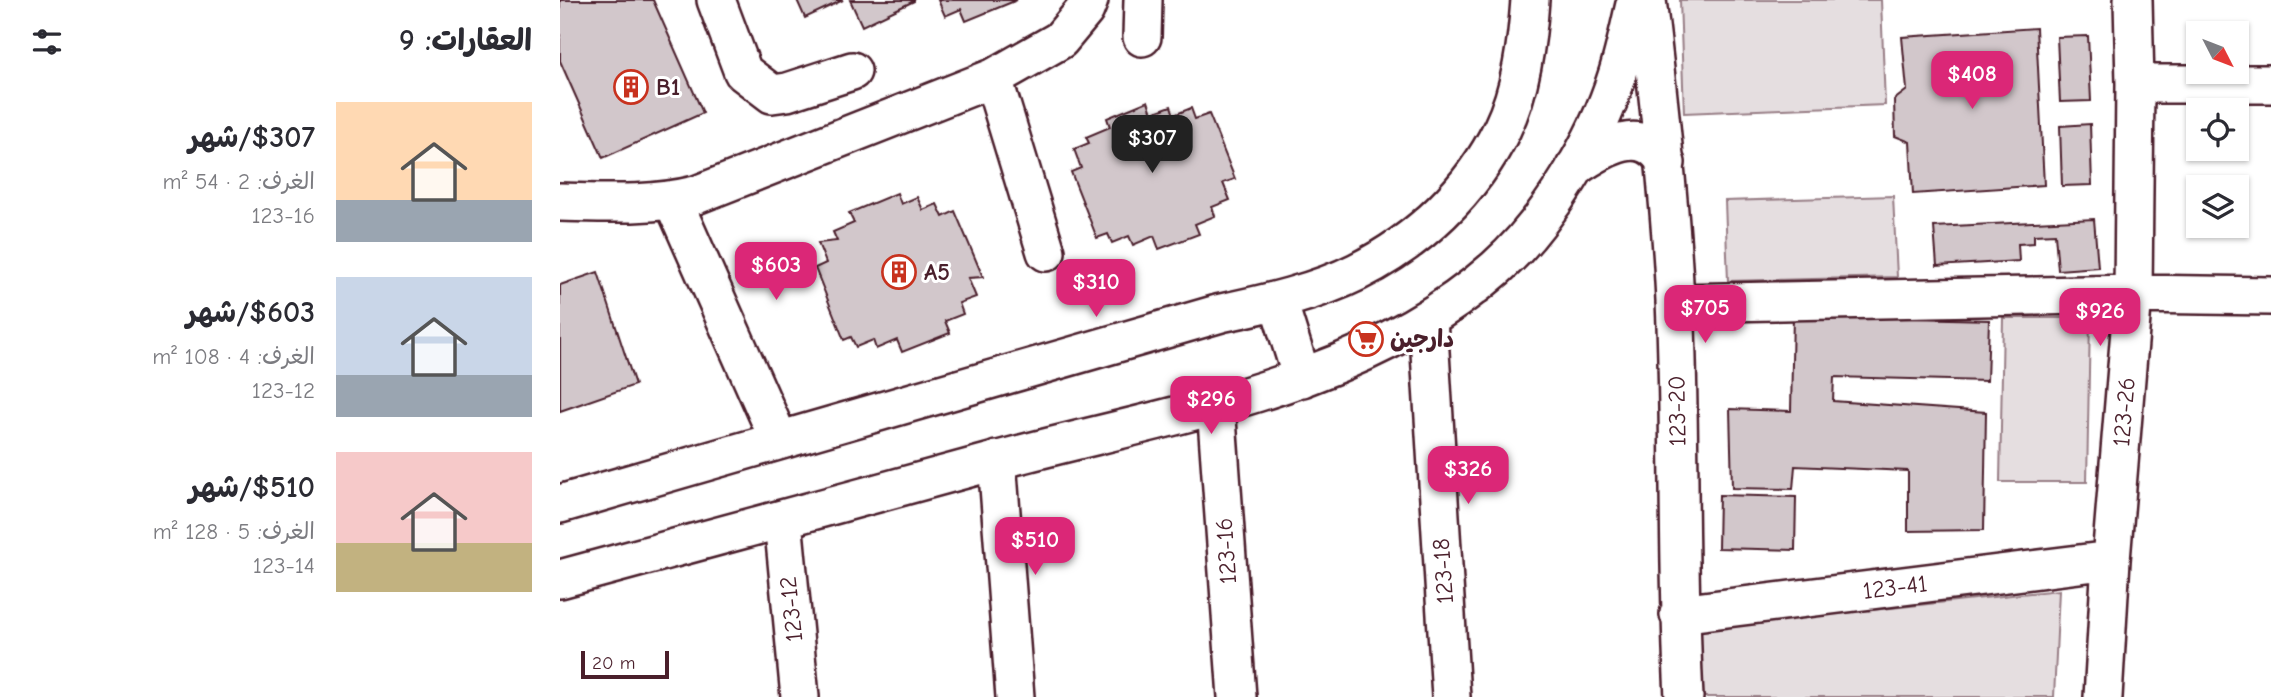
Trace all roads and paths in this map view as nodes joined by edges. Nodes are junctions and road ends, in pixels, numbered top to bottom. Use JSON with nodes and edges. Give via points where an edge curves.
{"nodes":[{"id":1,"x":716,"y":0,"type":"edge"},
{"id":2,"x":1089,"y":0,"type":"edge"},
{"id":3,"x":1143,"y":0,"type":"edge"},
{"id":4,"x":1531,"y":0,"type":"edge"},
{"id":5,"x":1636,"y":0,"type":"edge"},
{"id":6,"x":1647,"y":0,"type":"edge"},
{"id":7,"x":2133,"y":0,"type":"edge"},
{"id":8,"x":1142,"y":37,"type":"dead end"},
{"id":9,"x":852,"y":72,"type":"dead end"},
{"id":10,"x":993,"y":78,"type":"junction"},
{"id":11,"x":2135,"y":84,"type":"junction"},
{"id":12,"x":2271,"y":84,"type":"edge"},
{"id":13,"x":1666,"y":163,"type":"junction"},
{"id":14,"x":1575,"y":167,"type":"junction"},
{"id":15,"x":684,"y":198,"type":"junction"},
{"id":16,"x":560,"y":202,"type":"edge"},
{"id":17,"x":1046,"y":252,"type":"dead end"},
{"id":18,"x":2133,"y":294,"type":"junction"},
{"id":19,"x":2271,"y":296,"type":"edge"},
{"id":20,"x":1278,"y":301,"type":"junction"},
{"id":21,"x":1675,"y":303,"type":"junction"},
{"id":22,"x":1427,"y":319,"type":"junction"},
{"id":23,"x":1302,"y":379,"type":"junction"},
{"id":24,"x":1216,"y":405,"type":"junction"},
{"id":25,"x":791,"y":436,"type":"junction"},
{"id":26,"x":998,"y":460,"type":"junction"},
{"id":27,"x":560,"y":504,"type":"edge"},
{"id":28,"x":783,"y":520,"type":"junction"},
{"id":29,"x":2111,"y":560,"type":"junction"},
{"id":30,"x":560,"y":579,"type":"edge"},
{"id":31,"x":1679,"y":614,"type":"junction"},
{"id":32,"x":800,"y":697,"type":"edge"},
{"id":33,"x":1015,"y":697,"type":"edge"},
{"id":34,"x":1237,"y":697,"type":"edge"},
{"id":35,"x":1451,"y":697,"type":"edge"},
{"id":36,"x":1684,"y":697,"type":"edge"},
{"id":37,"x":2103,"y":697,"type":"edge"}],
"edges":[{"from":1,"to":9,"type":"street","via":[[743,72],[772,94]]},
{"from":2,"to":10,"type":"street","via":[[1060,40]]},
{"from":3,"to":8,"type":"street"},
{"from":4,"to":20,"type":"street","via":[[1518,86],[1502,129],[1449,205],[1426,228],[1357,272]]},
{"from":5,"to":14,"type":"street","via":[[1617,77]]},
{"from":6,"to":13,"type":"street","name":"123-20"},
{"from":7,"to":11,"type":"street","name":"123-26"},
{"from":10,"to":15,"type":"street"},
{"from":10,"to":17,"type":"street"},
{"from":11,"to":12,"type":"street"},
{"from":11,"to":18,"type":"street","name":"123-26"},
{"from":13,"to":14,"type":"street","via":[[1649,143],[1635,141],[1602,150]]},
{"from":13,"to":21,"type":"street","name":"123-20"},
{"from":14,"to":22,"type":"street","via":[[1500,265]]},
{"from":15,"to":16,"type":"street","via":[[632,204]]},
{"from":15,"to":25,"type":"street"},
{"from":18,"to":19,"type":"street"},
{"from":18,"to":21,"type":"street"},
{"from":18,"to":29,"type":"street","name":"123-26"},
{"from":20,"to":23,"type":"street"},
{"from":20,"to":25,"type":"street","via":[[1221,313]]},
{"from":21,"to":31,"type":"street","name":"123-20"},
{"from":22,"to":23,"type":"street"},
{"from":22,"to":35,"type":"street","name":"123-18"},
{"from":23,"to":24,"type":"street"},
{"from":24,"to":26,"type":"street"},
{"from":24,"to":34,"type":"street","name":"123-16"},
{"from":25,"to":27,"type":"street"},
{"from":26,"to":28,"type":"street"},
{"from":26,"to":33,"type":"street"},
{"from":28,"to":30,"type":"street"},
{"from":28,"to":32,"type":"street","name":"123-12"},
{"from":29,"to":31,"type":"street","name":"123-41"},
{"from":29,"to":37,"type":"street","name":"123-26"},
{"from":31,"to":36,"type":"street","name":"123-20"}]}
